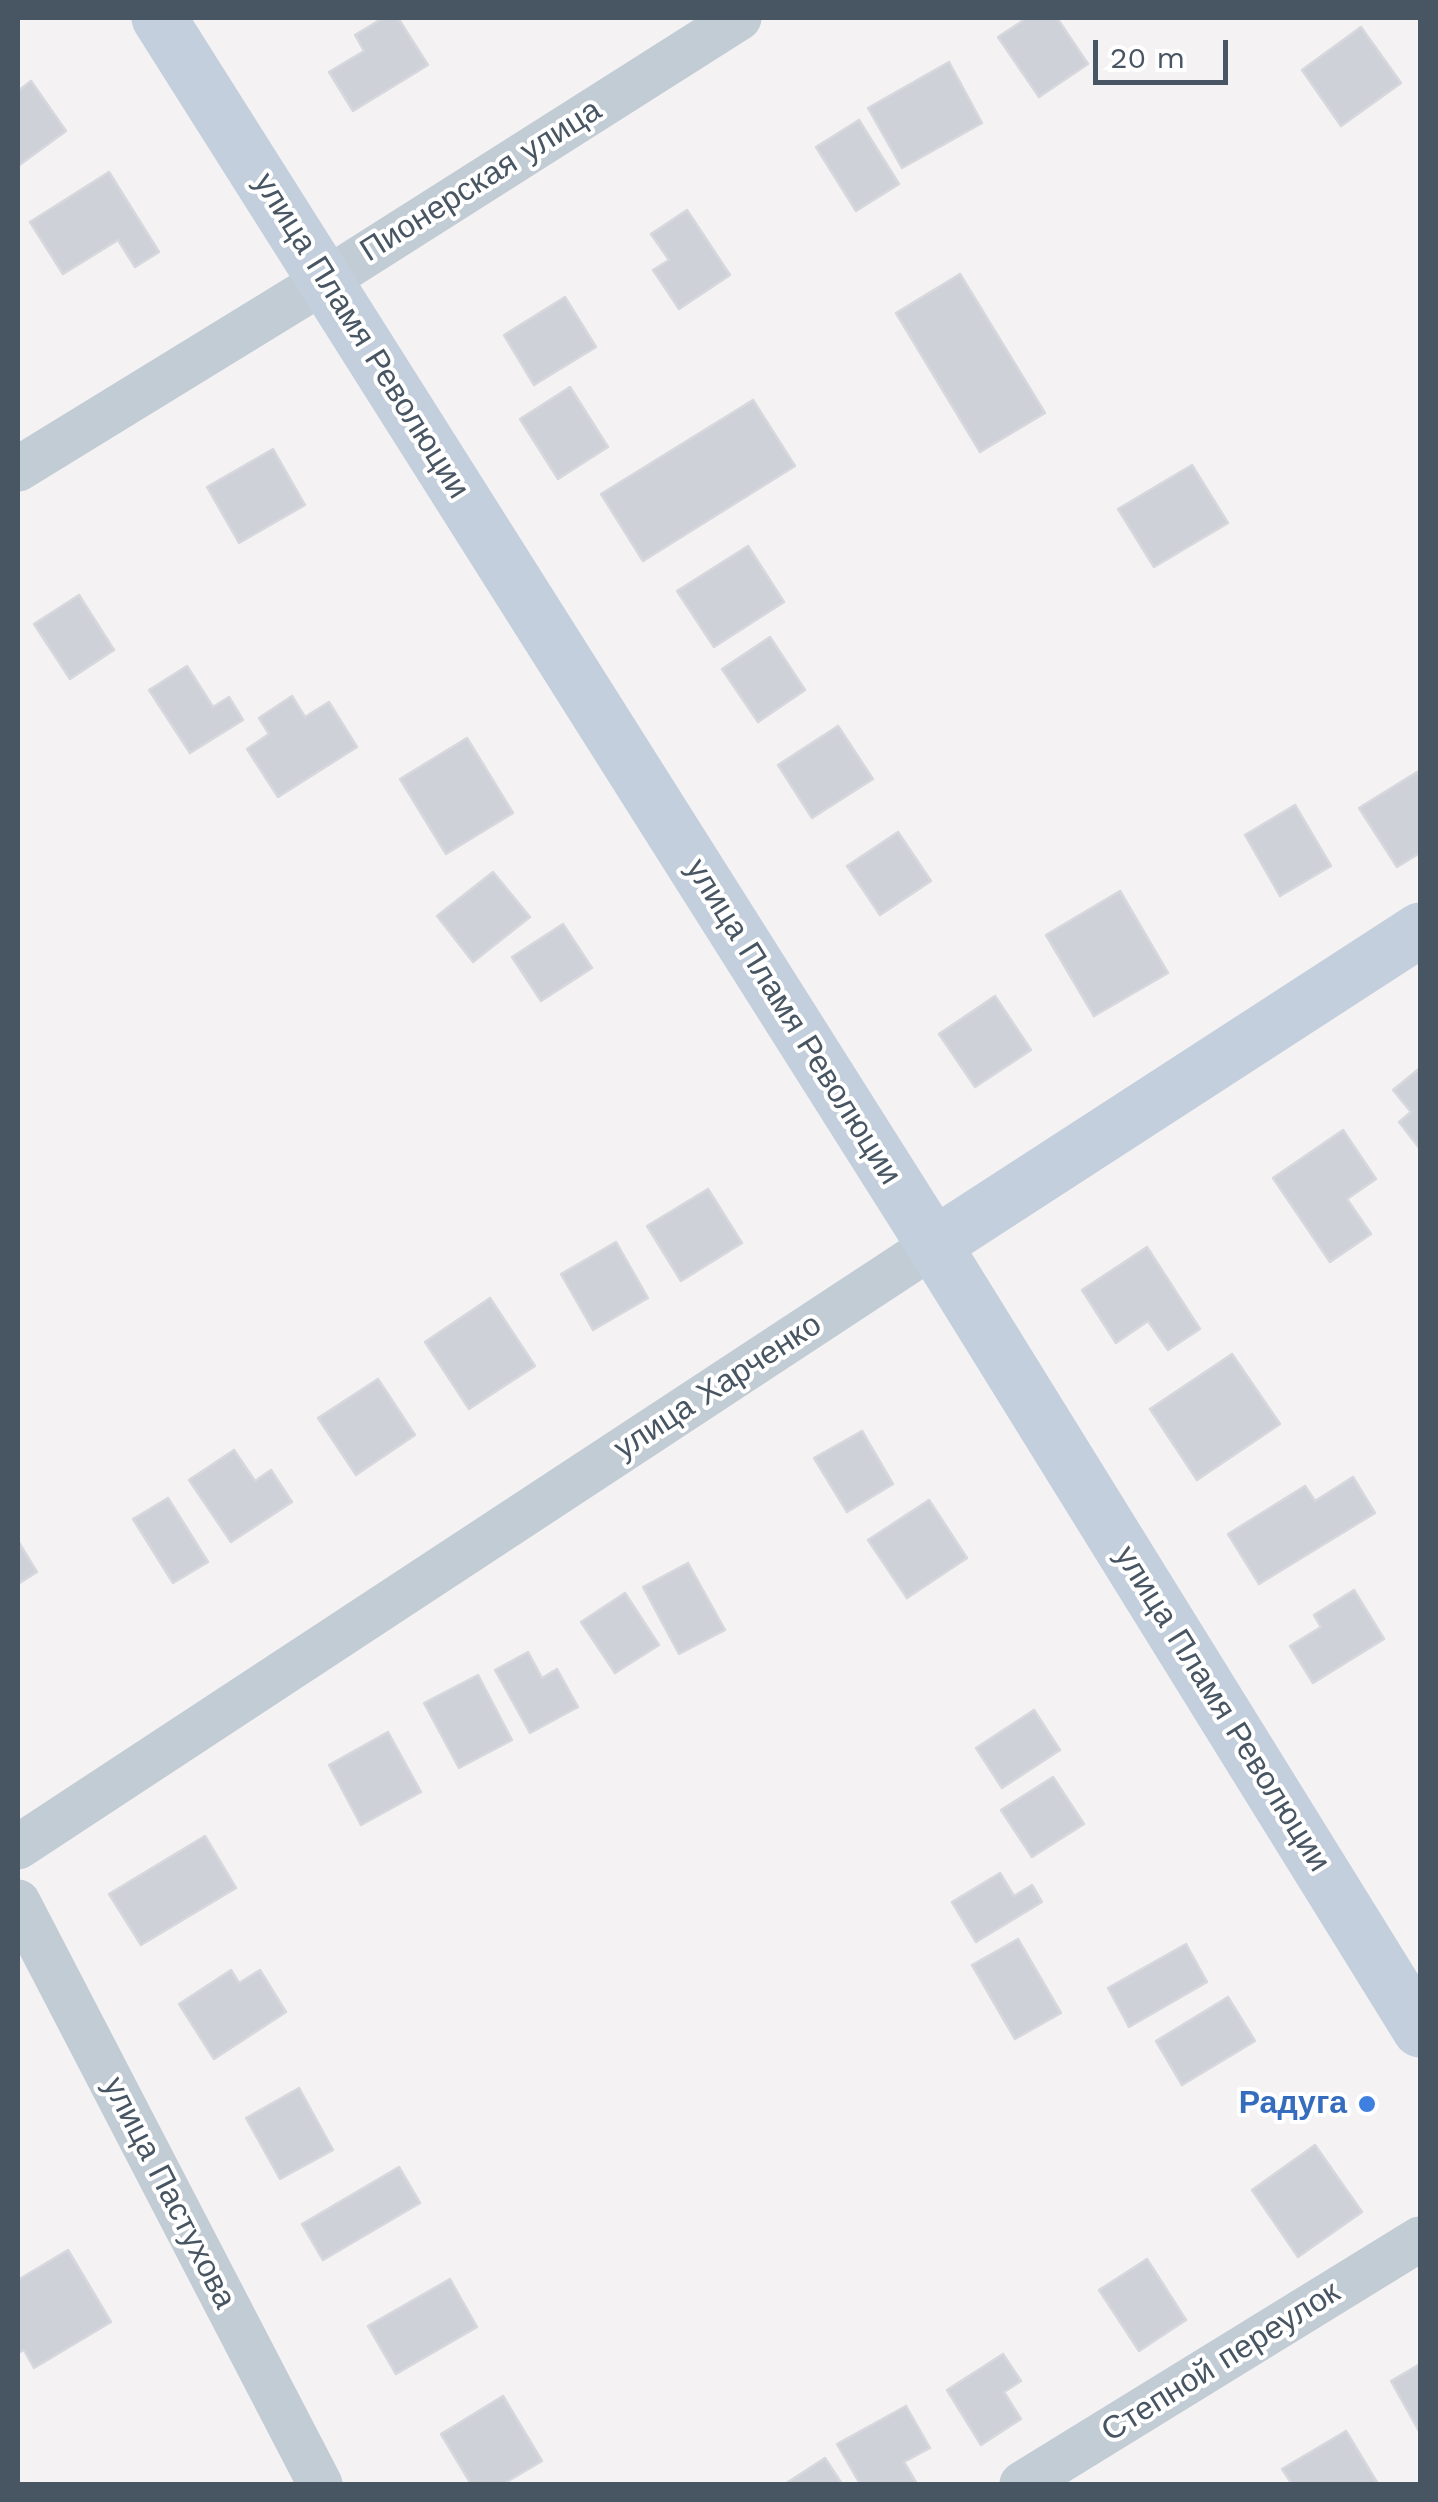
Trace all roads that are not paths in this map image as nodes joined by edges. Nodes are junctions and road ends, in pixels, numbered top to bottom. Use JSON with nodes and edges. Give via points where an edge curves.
{"nodes":[{"id":1,"x":159,"y":18,"type":"edge"},
{"id":2,"x":739,"y":18,"type":"edge"},
{"id":3,"x":326,"y":280,"type":"junction"},
{"id":4,"x":18,"y":469,"type":"edge"},
{"id":5,"x":1420,"y":930,"type":"edge"},
{"id":6,"x":934,"y":1245,"type":"junction"},
{"id":7,"x":24,"y":1831,"type":"edge"},
{"id":8,"x":18,"y":1902,"type":"edge"},
{"id":9,"x":1420,"y":2030,"type":"edge"},
{"id":10,"x":1420,"y":2239,"type":"edge"},
{"id":11,"x":320,"y":2484,"type":"edge"},
{"id":12,"x":1022,"y":2484,"type":"edge"}],
"edges":[{"from":1,"to":3,"type":"street","name":"улица Пламя Революции"},
{"from":2,"to":3,"type":"street","name":"Пионерская улица"},
{"from":3,"to":4,"type":"street","name":"Пионерская улица"},
{"from":3,"to":6,"type":"street","name":"улица Пламя Революции"},
{"from":5,"to":6,"type":"street","name":"улица Харченко"},
{"from":6,"to":7,"type":"street","name":"улица Харченко"},
{"from":6,"to":9,"type":"street","name":"улица Пламя Революции"},
{"from":8,"to":11,"type":"street","name":"улица Пастухова"},
{"from":10,"to":12,"type":"street","name":"Степной переулок"}]}
